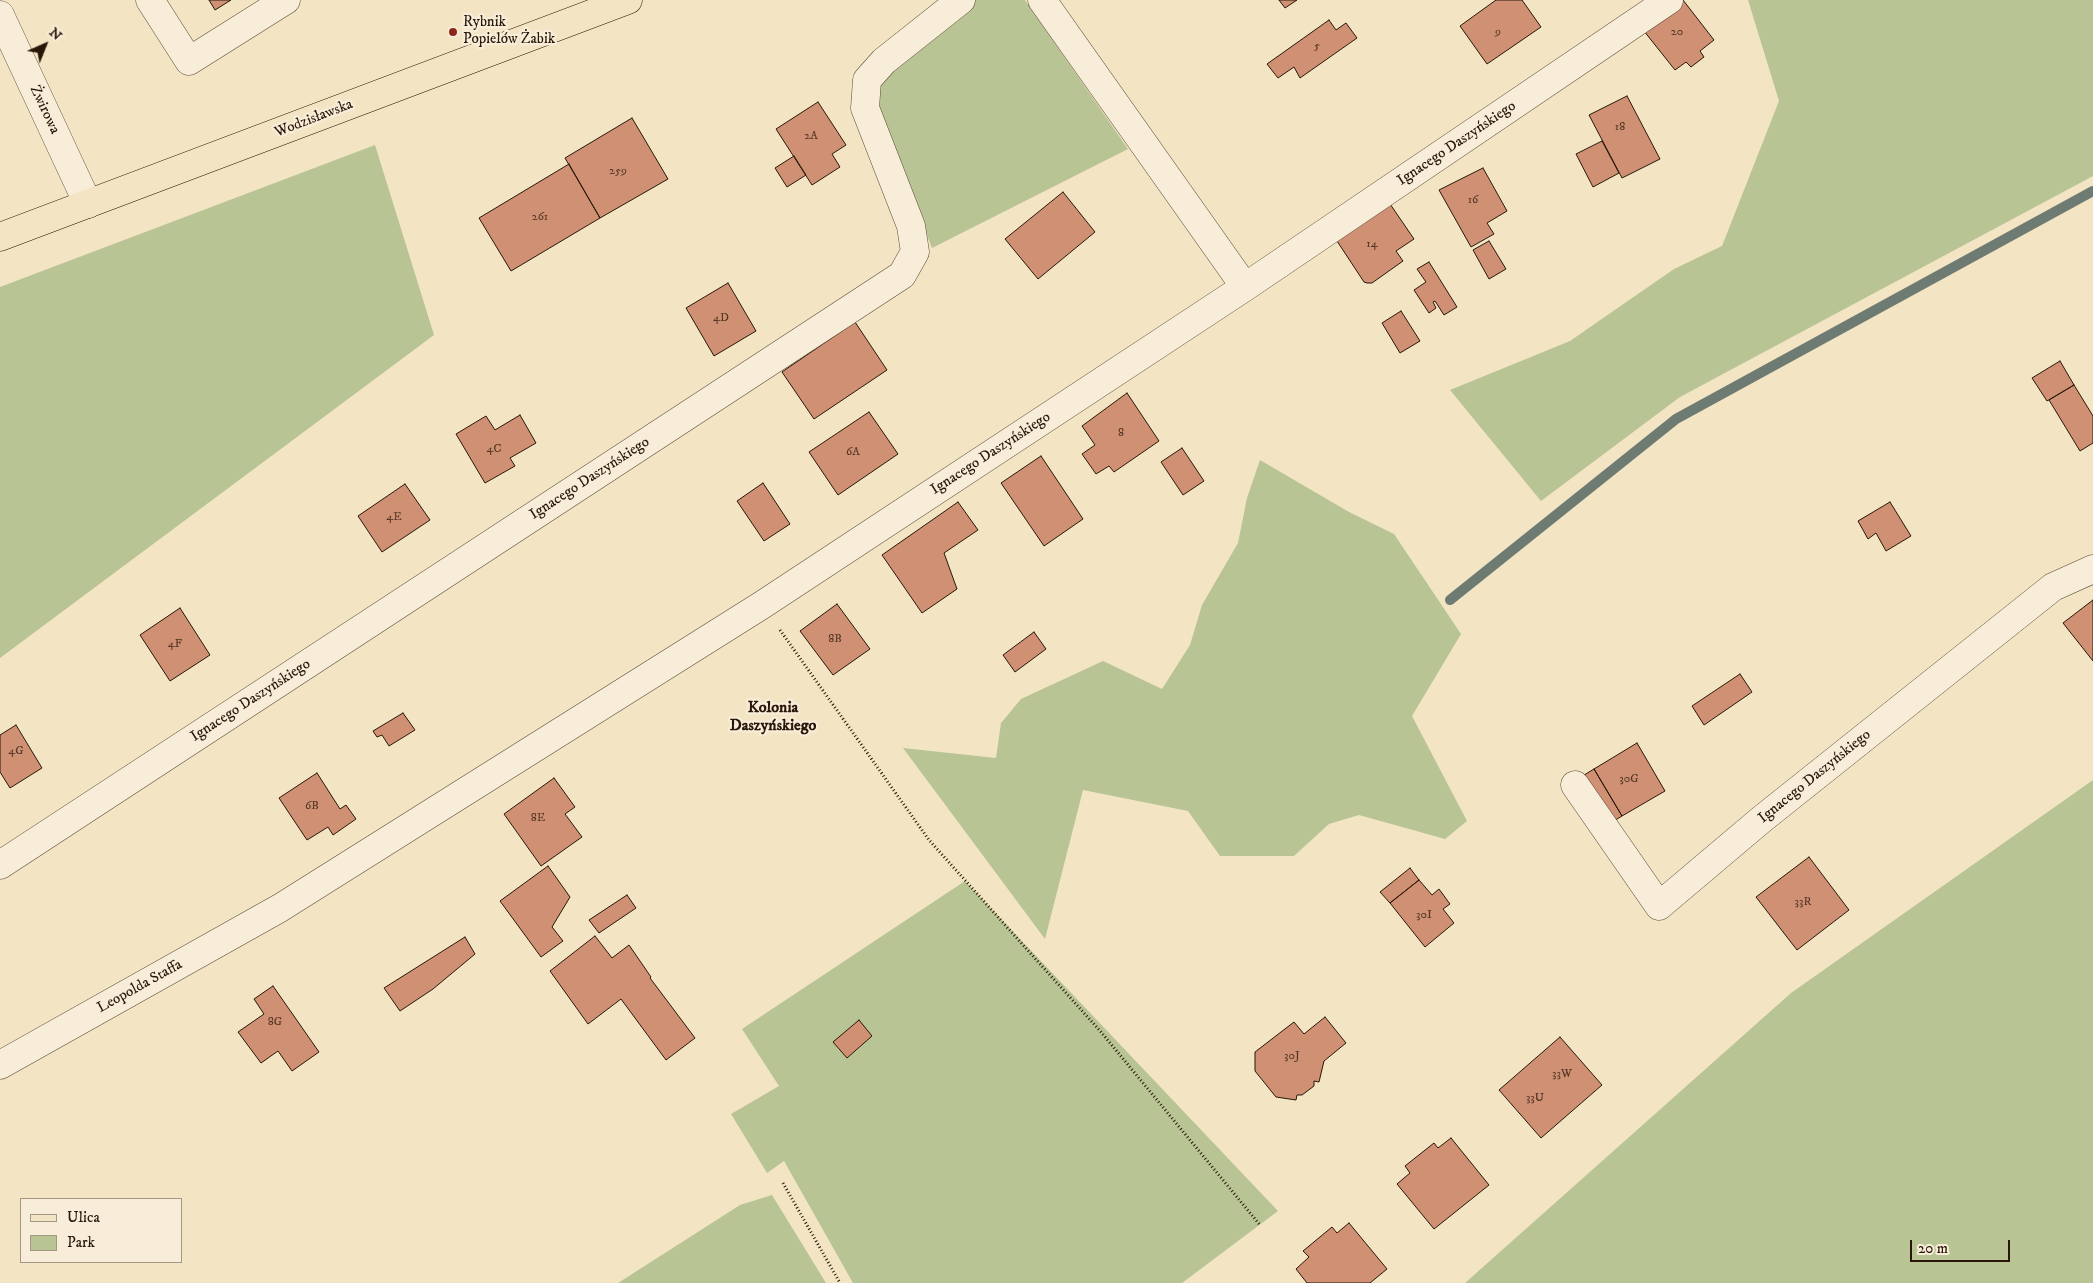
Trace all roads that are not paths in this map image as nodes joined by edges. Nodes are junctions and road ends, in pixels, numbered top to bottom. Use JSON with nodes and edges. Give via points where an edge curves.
{"nodes":[{"id":1,"x":150,"y":0,"type":"edge"},
{"id":2,"x":286,"y":0,"type":"edge"},
{"id":3,"x":628,"y":0,"type":"edge"},
{"id":4,"x":961,"y":0,"type":"edge"},
{"id":5,"x":1042,"y":0,"type":"edge"},
{"id":6,"x":1669,"y":0,"type":"edge"},
{"id":7,"x":0,"y":15,"type":"edge"},
{"id":8,"x":88,"y":204,"type":"junction"},
{"id":9,"x":0,"y":237,"type":"edge"},
{"id":10,"x":1245,"y":287,"type":"junction"},
{"id":11,"x":2093,"y":569,"type":"edge"},
{"id":12,"x":1575,"y":785,"type":"dead end"},
{"id":13,"x":0,"y":864,"type":"edge"},
{"id":14,"x":280,"y":908,"type":"joint"},
{"id":15,"x":0,"y":1065,"type":"edge"}],
"edges":[{"from":1,"to":2,"type":"street","via":[[189,61]]},
{"from":3,"to":8,"type":"main road","name":"Wodzisławska"},
{"from":4,"to":13,"type":"street","name":"Ignacego Daszyńskiego","via":[[884,61],[867,80],[865,108],[911,226],[915,252],[902,275]]},
{"from":5,"to":10,"type":"street"},
{"from":6,"to":10,"type":"street","name":"Ignacego Daszyńskiego"},
{"from":7,"to":8,"type":"street","name":"Żwirowa"},
{"from":8,"to":9,"type":"main road","name":"Wodzisławska"},
{"from":10,"to":14,"type":"street","name":"Ignacego Daszyńskiego","via":[[762,605]]},
{"from":11,"to":12,"type":"street","name":"Ignacego Daszyńskiego","via":[[2053,587],[1762,819],[1660,906]]},
{"from":14,"to":15,"type":"street","name":"Leopolda Staffa"}]}
